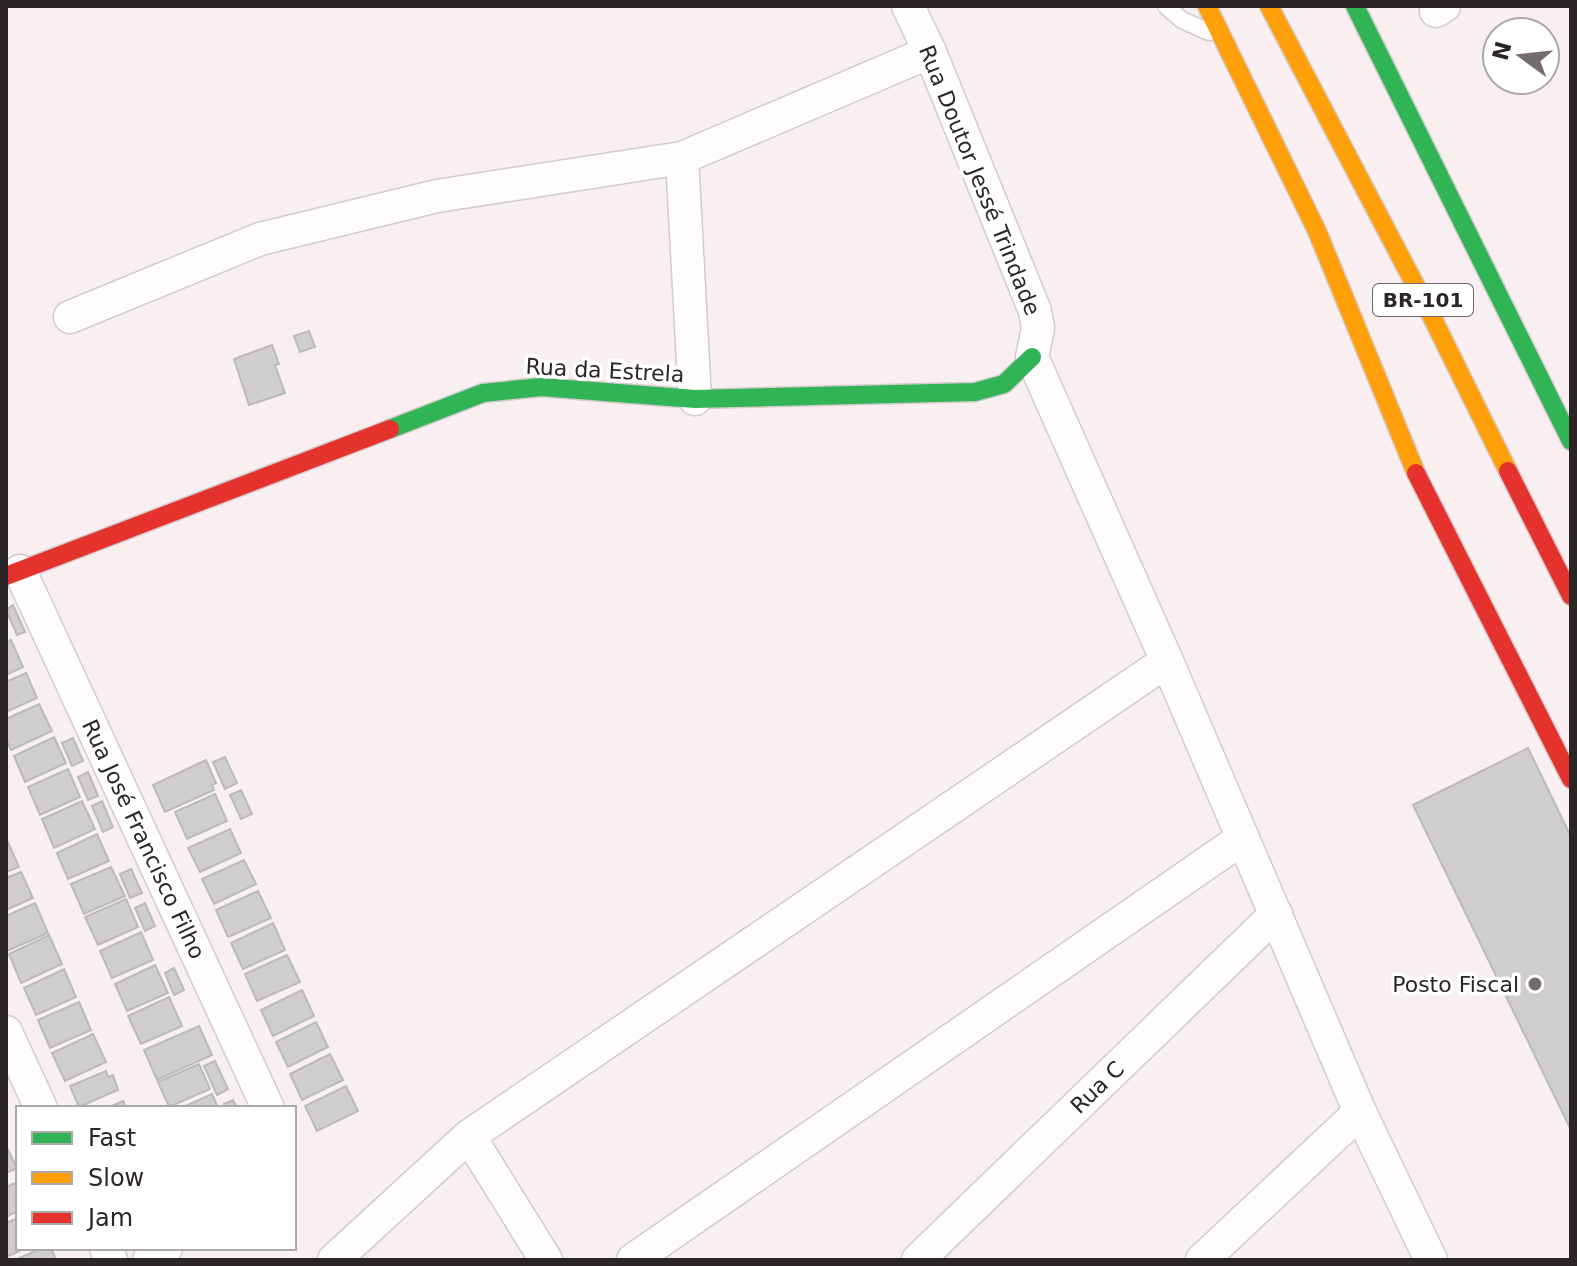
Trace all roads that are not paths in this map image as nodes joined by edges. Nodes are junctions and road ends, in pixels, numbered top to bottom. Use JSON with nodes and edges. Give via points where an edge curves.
{"nodes":[{"id":1,"x":908,"y":6,"type":"edge"},
{"id":2,"x":1166,"y":6,"type":"edge"},
{"id":3,"x":1207,"y":6,"type":"edge"},
{"id":4,"x":1269,"y":6,"type":"edge"},
{"id":5,"x":1355,"y":6,"type":"edge"},
{"id":6,"x":1223,"y":38,"type":"junction"},
{"id":7,"x":930,"y":52,"type":"junction"},
{"id":8,"x":682,"y":158,"type":"junction"},
{"id":9,"x":70,"y":317,"type":"dead end"},
{"id":10,"x":1032,"y":357,"type":"junction"},
{"id":11,"x":695,"y":399,"type":"junction"},
{"id":12,"x":1571,"y":441,"type":"edge"},
{"id":13,"x":13,"y":573,"type":"edge"},
{"id":14,"x":1571,"y":596,"type":"edge"},
{"id":15,"x":1167,"y":661,"type":"junction"},
{"id":16,"x":1571,"y":779,"type":"edge"},
{"id":17,"x":1243,"y":838,"type":"junction"},
{"id":18,"x":1276,"y":914,"type":"junction"},
{"id":19,"x":6,"y":1032,"type":"edge"},
{"id":20,"x":40,"y":1106,"type":"edge"},
{"id":21,"x":267,"y":1106,"type":"edge"},
{"id":22,"x":1360,"y":1112,"type":"junction"},
{"id":23,"x":469,"y":1136,"type":"junction"},
{"id":24,"x":334,"y":1260,"type":"edge"},
{"id":25,"x":546,"y":1260,"type":"edge"},
{"id":26,"x":633,"y":1260,"type":"edge"},
{"id":27,"x":918,"y":1260,"type":"edge"},
{"id":28,"x":1202,"y":1260,"type":"edge"},
{"id":29,"x":1431,"y":1260,"type":"edge"}],
"edges":[{"from":1,"to":7,"type":"street","name":"Rua Doutor Jessé Trindade"},
{"from":2,"to":6,"type":"lane","via":[[1182,20]]},
{"from":3,"to":6,"type":"main road"},
{"from":4,"to":14,"type":"main road","number":"BR-101"},
{"from":5,"to":12,"type":"main road","number":"BR-101"},
{"from":6,"to":16,"type":"main road","via":[[1317,231],[1424,492]]},
{"from":7,"to":8,"type":"street"},
{"from":7,"to":10,"type":"street","name":"Rua Doutor Jessé Trindade","via":[[1035,311],[1038,328]]},
{"from":8,"to":9,"type":"street","via":[[437,196],[260,239]]},
{"from":8,"to":11,"type":"street"},
{"from":10,"to":11,"type":"main road","name":"Rua da Estrela","via":[[1004,384],[975,392]]},
{"from":10,"to":15,"type":"street"},
{"from":11,"to":13,"type":"main road","name":"Rua da Estrela","via":[[541,387],[483,393]]},
{"from":13,"to":21,"type":"street","name":"Rua José Francisco Filho"},
{"from":15,"to":17,"type":"street"},
{"from":15,"to":23,"type":"street"},
{"from":17,"to":18,"type":"street"},
{"from":17,"to":26,"type":"street"},
{"from":18,"to":22,"type":"street"},
{"from":18,"to":27,"type":"street","name":"Rua C"},
{"from":19,"to":20,"type":"street"},
{"from":22,"to":28,"type":"street"},
{"from":22,"to":29,"type":"street"},
{"from":23,"to":24,"type":"street"},
{"from":23,"to":25,"type":"street"}]}
